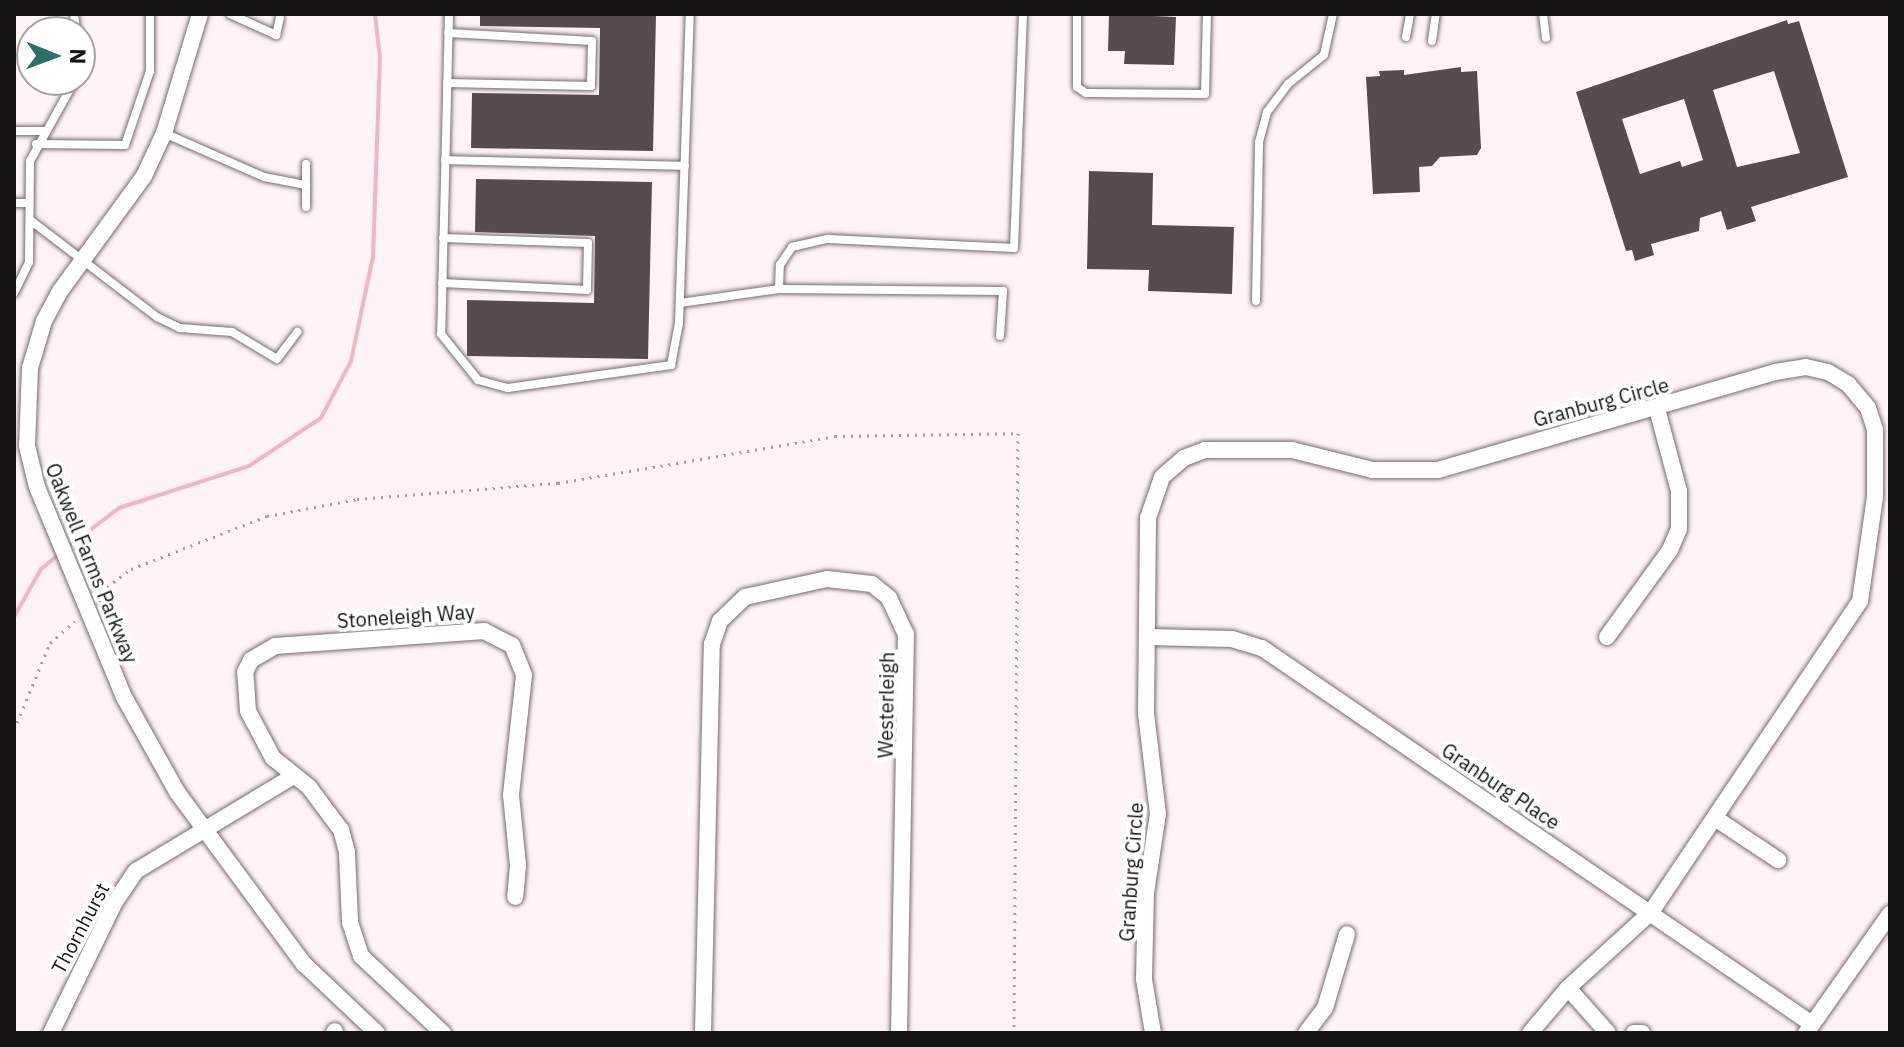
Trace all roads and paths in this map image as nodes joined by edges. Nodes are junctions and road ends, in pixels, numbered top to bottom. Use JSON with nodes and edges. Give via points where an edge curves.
{"nodes":[{"id":1,"x":150,"y":14,"type":"edge"},
{"id":2,"x":200,"y":14,"type":"edge"},
{"id":3,"x":230,"y":14,"type":"edge"},
{"id":4,"x":449,"y":14,"type":"edge"},
{"id":5,"x":690,"y":14,"type":"edge"},
{"id":6,"x":1023,"y":14,"type":"edge"},
{"id":7,"x":1077,"y":14,"type":"edge"},
{"id":8,"x":1207,"y":14,"type":"edge"},
{"id":9,"x":1333,"y":14,"type":"edge"},
{"id":10,"x":1410,"y":14,"type":"edge"},
{"id":11,"x":1436,"y":14,"type":"edge"},
{"id":12,"x":1543,"y":14,"type":"edge"},
{"id":13,"x":280,"y":18,"type":"dead end"},
{"id":14,"x":448,"y":33,"type":"junction"},
{"id":15,"x":1406,"y":37,"type":"dead end"},
{"id":16,"x":1546,"y":38,"type":"dead end"},
{"id":17,"x":1432,"y":41,"type":"dead end"},
{"id":18,"x":447,"y":83,"type":"junction"},
{"id":19,"x":68,"y":96,"type":"edge"},
{"id":20,"x":14,"y":131,"type":"edge"},
{"id":21,"x":45,"y":131,"type":"junction"},
{"id":22,"x":164,"y":133,"type":"junction"},
{"id":23,"x":36,"y":144,"type":"junction"},
{"id":24,"x":445,"y":160,"type":"junction"},
{"id":25,"x":306,"y":164,"type":"dead end"},
{"id":26,"x":685,"y":166,"type":"junction"},
{"id":27,"x":306,"y":185,"type":"junction"},
{"id":28,"x":14,"y":203,"type":"edge"},
{"id":29,"x":29,"y":203,"type":"junction"},
{"id":30,"x":306,"y":207,"type":"dead end"},
{"id":31,"x":30,"y":220,"type":"junction"},
{"id":32,"x":443,"y":238,"type":"junction"},
{"id":33,"x":82,"y":260,"type":"junction"},
{"id":34,"x":18,"y":274,"type":"edge"},
{"id":35,"x":442,"y":283,"type":"junction"},
{"id":36,"x":779,"y":289,"type":"junction"},
{"id":37,"x":14,"y":293,"type":"edge"},
{"id":38,"x":1256,"y":301,"type":"dead end"},
{"id":39,"x":680,"y":303,"type":"junction"},
{"id":40,"x":297,"y":332,"type":"dead end"},
{"id":41,"x":1000,"y":336,"type":"dead end"},
{"id":42,"x":1657,"y":409,"type":"junction"},
{"id":43,"x":21,"y":449,"type":"edge"},
{"id":44,"x":88,"y":607,"type":"junction"},
{"id":45,"x":1148,"y":637,"type":"junction"},
{"id":46,"x":1607,"y":637,"type":"dead end"},
{"id":47,"x":14,"y":730,"type":"edge"},
{"id":48,"x":292,"y":777,"type":"junction"},
{"id":49,"x":1715,"y":818,"type":"junction"},
{"id":50,"x":201,"y":828,"type":"junction"},
{"id":51,"x":1778,"y":860,"type":"dead end"},
{"id":52,"x":515,"y":897,"type":"dead end"},
{"id":53,"x":1650,"y":913,"type":"junction"},
{"id":54,"x":1890,"y":914,"type":"edge"},
{"id":55,"x":1347,"y":934,"type":"dead end"},
{"id":56,"x":1568,"y":988,"type":"junction"},
{"id":57,"x":1809,"y":1029,"type":"edge"},
{"id":58,"x":51,"y":1033,"type":"edge"},
{"id":59,"x":377,"y":1033,"type":"edge"},
{"id":60,"x":443,"y":1033,"type":"edge"},
{"id":61,"x":703,"y":1033,"type":"edge"},
{"id":62,"x":899,"y":1033,"type":"edge"},
{"id":63,"x":1014,"y":1033,"type":"edge"},
{"id":64,"x":1153,"y":1033,"type":"edge"},
{"id":65,"x":1306,"y":1033,"type":"edge"},
{"id":66,"x":1530,"y":1033,"type":"edge"},
{"id":67,"x":1608,"y":1033,"type":"edge"},
{"id":68,"x":1634,"y":1033,"type":"edge"},
{"id":69,"x":1642,"y":1033,"type":"edge"}],
"edges":[{"from":1,"to":23,"type":"lane","via":[[150,71],[125,145]]},
{"from":2,"to":22,"type":"street","name":"Oakwell Farms Parkway"},
{"from":3,"to":13,"type":"lane","via":[[276,35]]},
{"from":4,"to":14,"type":"lane"},
{"from":5,"to":26,"type":"lane"},
{"from":6,"to":36,"type":"lane","via":[[1014,248],[828,239],[792,247],[780,265]]},
{"from":7,"to":8,"type":"lane","via":[[1077,87],[1086,93],[1205,94]]},
{"from":9,"to":38,"type":"lane","via":[[1324,55],[1288,84],[1267,112],[1259,142]]},
{"from":10,"to":15,"type":"lane"},
{"from":11,"to":17,"type":"lane"},
{"from":12,"to":16,"type":"lane"},
{"from":14,"to":18,"type":"lane"},
{"from":14,"to":18,"type":"lane","via":[[592,41],[591,86]]},
{"from":18,"to":24,"type":"lane"},
{"from":19,"to":21,"type":"lane"},
{"from":20,"to":21,"type":"lane"},
{"from":21,"to":23,"type":"lane"},
{"from":22,"to":27,"type":"lane","via":[[264,177]]},
{"from":22,"to":33,"type":"street","name":"Oakwell Farms Parkway","via":[[128,201]]},
{"from":23,"to":29,"type":"lane"},
{"from":24,"to":26,"type":"lane"},
{"from":24,"to":32,"type":"lane"},
{"from":25,"to":27,"type":"lane"},
{"from":26,"to":39,"type":"lane"},
{"from":27,"to":30,"type":"lane"},
{"from":28,"to":29,"type":"lane"},
{"from":29,"to":31,"type":"lane"},
{"from":31,"to":33,"type":"lane"},
{"from":31,"to":34,"type":"lane","via":[[29,262]]},
{"from":32,"to":35,"type":"lane"},
{"from":32,"to":35,"type":"lane","via":[[588,243],[587,290]]},
{"from":33,"to":40,"type":"lane","via":[[157,317],[180,328],[232,332],[277,359]]},
{"from":33,"to":43,"type":"street","name":"Oakwell Farms Parkway","via":[[60,291],[36,344]]},
{"from":34,"to":37,"type":"lane"},
{"from":35,"to":39,"type":"lane","via":[[441,334],[478,380],[508,388],[671,365]]},
{"from":36,"to":39,"type":"lane"},
{"from":36,"to":41,"type":"lane","via":[[1003,291]]},
{"from":42,"to":45,"type":"street","name":"Granburg Circle","via":[[1427,472],[1372,470],[1292,450],[1205,450],[1184,458],[1162,477],[1152,497]]},
{"from":42,"to":46,"type":"street","via":[[1679,491],[1679,529]]},
{"from":42,"to":49,"type":"street","name":"Granburg Circle","via":[[1806,367],[1848,384],[1868,408],[1875,430],[1875,497],[1860,601]]},
{"from":43,"to":44,"type":"street","name":"Oakwell Farms Parkway"},
{"from":44,"to":47,"type":"path","via":[[50,643]]},
{"from":44,"to":50,"type":"street","name":"Oakwell Farms Parkway","via":[[124,697]]},
{"from":44,"to":63,"type":"path","via":[[131,569],[267,516],[357,499],[558,483],[835,436],[1018,433]]},
{"from":45,"to":53,"type":"street","name":"Granburg Place","via":[[1232,639],[1262,648]]},
{"from":45,"to":64,"type":"street","name":"Granburg Circle","via":[[1147,734],[1158,814],[1146,908],[1144,979]]},
{"from":48,"to":50,"type":"street","name":"Thornhurst"},
{"from":48,"to":52,"type":"street","name":"Stoneleigh Way","via":[[273,758],[248,711],[245,672],[257,655],[275,646],[484,631],[503,637],[524,675],[511,795],[518,865]]},
{"from":48,"to":60,"type":"street","via":[[309,787],[341,830],[350,922],[361,956]]},
{"from":49,"to":51,"type":"street"},
{"from":49,"to":53,"type":"street","name":"Granburg Circle"},
{"from":50,"to":58,"type":"street","name":"Thornhurst","via":[[136,871],[127,883]]},
{"from":50,"to":59,"type":"street","name":"Oakwell Farms Parkway","via":[[304,964]]},
{"from":53,"to":56,"type":"street","name":"Granburg Circle"},
{"from":53,"to":57,"type":"street","name":"Granburg Place"},
{"from":54,"to":57,"type":"street"},
{"from":55,"to":65,"type":"street","via":[[1325,1008]]},
{"from":56,"to":66,"type":"street","name":"Granburg Circle"},
{"from":56,"to":67,"type":"street"},
{"from":61,"to":62,"type":"street","name":"Westerleigh","via":[[712,644],[720,621],[745,597],[827,579],[872,584],[889,598],[906,634]]},
{"from":68,"to":69,"type":"street"}]}
